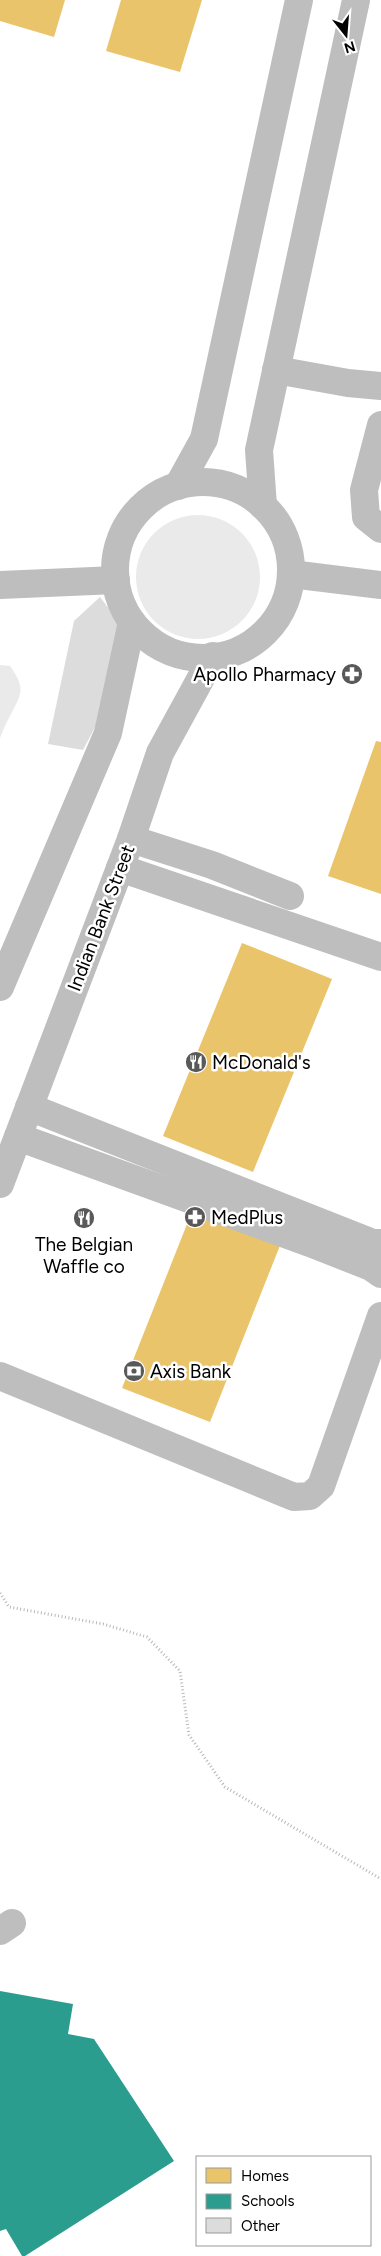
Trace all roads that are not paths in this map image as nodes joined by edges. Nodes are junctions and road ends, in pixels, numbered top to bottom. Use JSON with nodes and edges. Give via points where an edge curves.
{"nodes":[{"id":1,"x":299,"y":0,"type":"edge"},
{"id":2,"x":356,"y":0,"type":"edge"},
{"id":3,"x":276,"y":370,"type":"junction"},
{"id":4,"x":381,"y":386,"type":"edge"},
{"id":5,"x":381,"y":425,"type":"edge"},
{"id":6,"x":178,"y":486,"type":"junction"},
{"id":7,"x":263,"y":506,"type":"junction"},
{"id":8,"x":381,"y":529,"type":"edge"},
{"id":9,"x":291,"y":574,"type":"junction"},
{"id":10,"x":116,"y":580,"type":"junction"},
{"id":11,"x":381,"y":584,"type":"edge"},
{"id":12,"x":0,"y":585,"type":"edge"},
{"id":13,"x":132,"y":622,"type":"junction"},
{"id":14,"x":213,"y":656,"type":"junction"},
{"id":15,"x":131,"y":839,"type":"junction"},
{"id":16,"x":120,"y":868,"type":"junction"},
{"id":17,"x":290,"y":896,"type":"dead end"},
{"id":18,"x":381,"y":957,"type":"edge"},
{"id":19,"x":0,"y":987,"type":"edge"},
{"id":20,"x":30,"y":1107,"type":"junction"},
{"id":21,"x":18,"y":1137,"type":"junction"},
{"id":22,"x":0,"y":1184,"type":"edge"},
{"id":23,"x":381,"y":1243,"type":"edge"},
{"id":24,"x":381,"y":1274,"type":"edge"},
{"id":25,"x":381,"y":1316,"type":"edge"},
{"id":26,"x":0,"y":1376,"type":"edge"}],
"edges":[{"from":1,"to":6,"type":"street","via":[[204,439]]},
{"from":2,"to":3,"type":"street"},
{"from":3,"to":4,"type":"street"},
{"from":3,"to":7,"type":"street","via":[[259,450]]},
{"from":5,"to":8,"type":"street","via":[[364,490],[366,517]]},
{"from":6,"to":7,"type":"street","via":[[208,482],[223,484],[238,489]]},
{"from":6,"to":10,"type":"street","via":[[150,500],[129,522],[117,550]]},
{"from":7,"to":9,"type":"street","via":[[273,517],[287,544]]},
{"from":9,"to":11,"type":"street"},
{"from":9,"to":14,"type":"street","via":[[284,604],[267,629],[242,648]]},
{"from":10,"to":12,"type":"street"},
{"from":10,"to":13,"type":"street","via":[[118,595]]},
{"from":13,"to":14,"type":"street","via":[[143,634],[168,650],[198,657]]},
{"from":13,"to":19,"type":"street","via":[[108,733]]},
{"from":14,"to":15,"type":"street","name":"Indian Bank Street","via":[[160,753]]},
{"from":15,"to":16,"type":"street","name":"Indian Bank Street"},
{"from":15,"to":17,"type":"street","via":[[212,865]]},
{"from":16,"to":18,"type":"street"},
{"from":16,"to":20,"type":"street","name":"Indian Bank Street"},
{"from":20,"to":21,"type":"street","name":"Indian Bank Street"},
{"from":20,"to":23,"type":"street","via":[[373,1243]]},
{"from":21,"to":22,"type":"street","name":"Indian Bank Street"},
{"from":21,"to":24,"type":"street","via":[[371,1266]]},
{"from":25,"to":26,"type":"street","via":[[321,1486],[310,1496],[294,1497]]}]}
